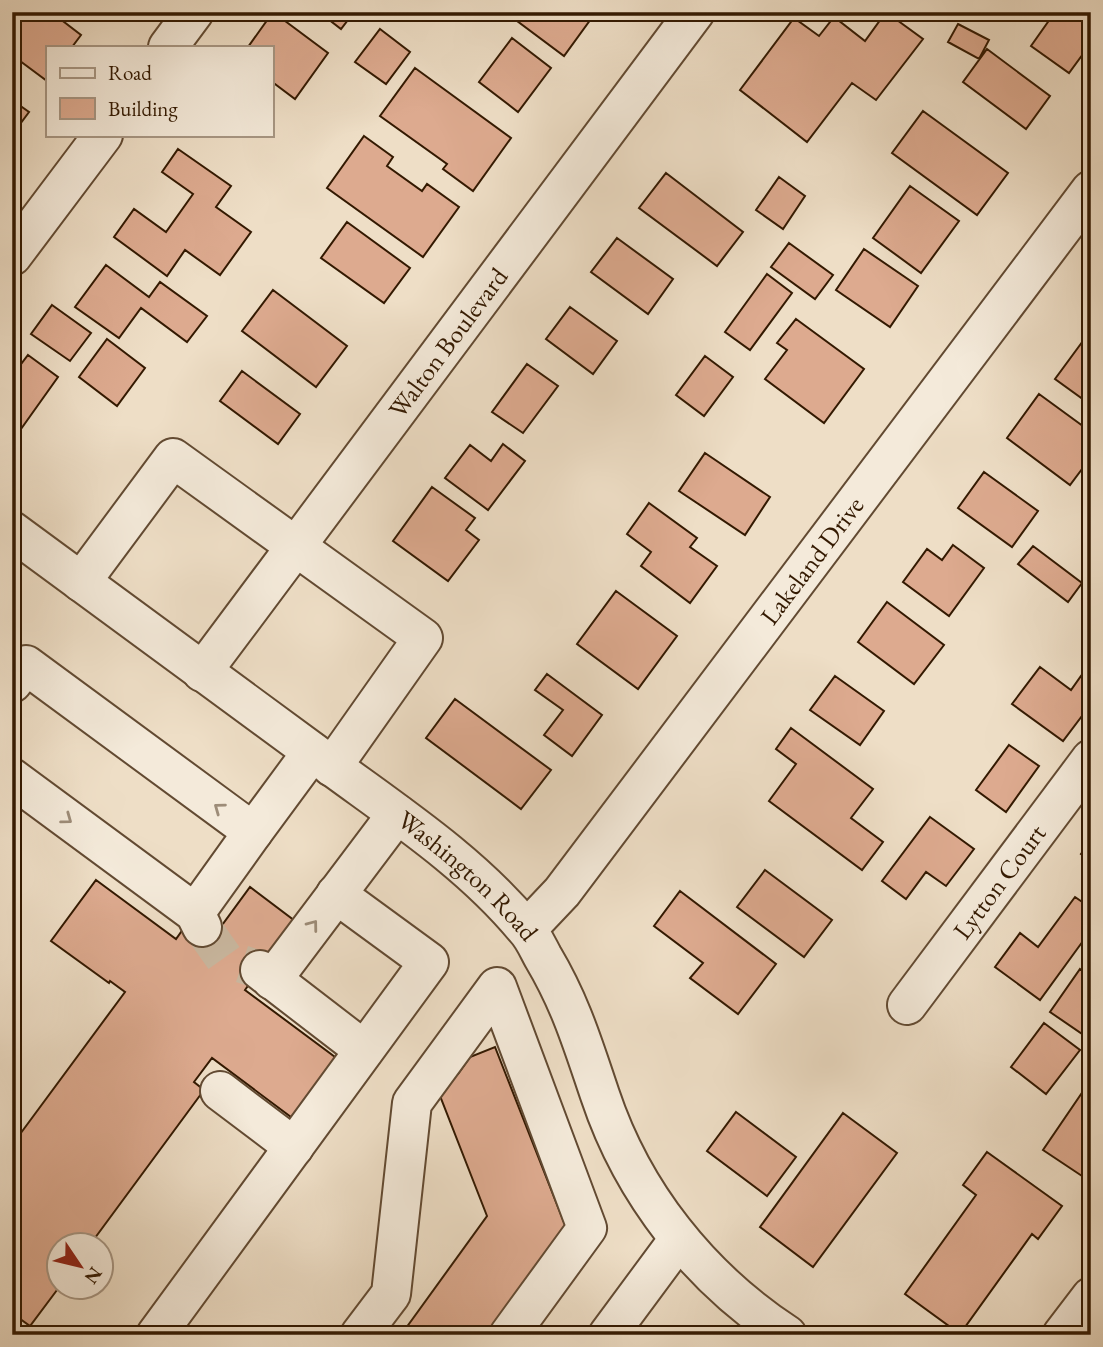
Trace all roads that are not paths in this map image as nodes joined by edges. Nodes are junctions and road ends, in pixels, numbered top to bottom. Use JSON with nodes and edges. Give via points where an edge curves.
{"nodes":[{"id":1,"x":194,"y":12,"type":"edge"},
{"id":2,"x":695,"y":12,"type":"edge"},
{"id":3,"x":169,"y":46,"type":"edge"},
{"id":4,"x":102,"y":136,"type":"edge"},
{"id":5,"x":1091,"y":190,"type":"edge"},
{"id":6,"x":12,"y":256,"type":"edge"},
{"id":7,"x":12,"y":531,"type":"edge"},
{"id":8,"x":296,"y":547,"type":"junction"},
{"id":9,"x":81,"y":582,"type":"junction"},
{"id":10,"x":202,"y":672,"type":"junction"},
{"id":11,"x":12,"y":683,"type":"edge"},
{"id":12,"x":1091,"y":759,"type":"edge"},
{"id":13,"x":322,"y":760,"type":"junction"},
{"id":14,"x":12,"y":778,"type":"edge"},
{"id":15,"x":397,"y":814,"type":"junction"},
{"id":16,"x":253,"y":832,"type":"junction"},
{"id":17,"x":336,"y":894,"type":"junction"},
{"id":18,"x":527,"y":929,"type":"junction"},
{"id":19,"x":907,"y":1005,"type":"dead end"},
{"id":20,"x":365,"y":1050,"type":"junction"},
{"id":21,"x":220,"y":1091,"type":"dead end"},
{"id":22,"x":294,"y":1147,"type":"junction"},
{"id":23,"x":679,"y":1239,"type":"junction"},
{"id":24,"x":1091,"y":1297,"type":"edge"},
{"id":25,"x":613,"y":1333,"type":"edge"},
{"id":26,"x":156,"y":1335,"type":"edge"},
{"id":27,"x":360,"y":1335,"type":"edge"},
{"id":28,"x":509,"y":1335,"type":"edge"},
{"id":29,"x":787,"y":1335,"type":"edge"},
{"id":30,"x":1062,"y":1335,"type":"edge"}],
"edges":[{"from":1,"to":3,"type":"street"},
{"from":2,"to":8,"type":"street","name":"Walton Boulevard"},
{"from":4,"to":6,"type":"street"},
{"from":5,"to":18,"type":"street","name":"Lakeland Drive","via":[[562,892]]},
{"from":7,"to":9,"type":"street","name":"Washington Road"},
{"from":8,"to":9,"type":"street","via":[[173,458]]},
{"from":8,"to":10,"type":"street","name":"Walton Boulevard"},
{"from":8,"to":13,"type":"street","via":[[423,638]]},
{"from":9,"to":10,"type":"street","name":"Washington Road"},
{"from":10,"to":13,"type":"street","name":"Washington Road"},
{"from":16,"to":11,"type":"street","one_way":true,"via":[[26,665]]},
{"from":12,"to":19,"type":"street","name":"Lytton Court"},
{"from":13,"to":15,"type":"street","name":"Washington Road"},
{"from":13,"to":16,"type":"street"},
{"from":14,"to":16,"type":"street","one_way":true,"via":[[199,920]]},
{"from":15,"to":17,"type":"street"},
{"from":15,"to":18,"type":"street","name":"Washington Road","via":[[444,849]]},
{"from":17,"to":20,"type":"street","via":[[429,962]]},
{"from":20,"to":17,"type":"street","one_way":true,"via":[[266,975]]},
{"from":18,"to":23,"type":"street","name":"Washington Road","via":[[559,984],[622,1149],[657,1211]]},
{"from":20,"to":22,"type":"street"},
{"from":21,"to":22,"type":"street"},
{"from":22,"to":26,"type":"street"},
{"from":23,"to":25,"type":"street"},
{"from":23,"to":29,"type":"street","name":"Washington Road","via":[[733,1297]]},
{"from":24,"to":30,"type":"street"},
{"from":27,"to":28,"type":"street","via":[[391,1294],[412,1103],[497,988],[587,1227]]}]}
